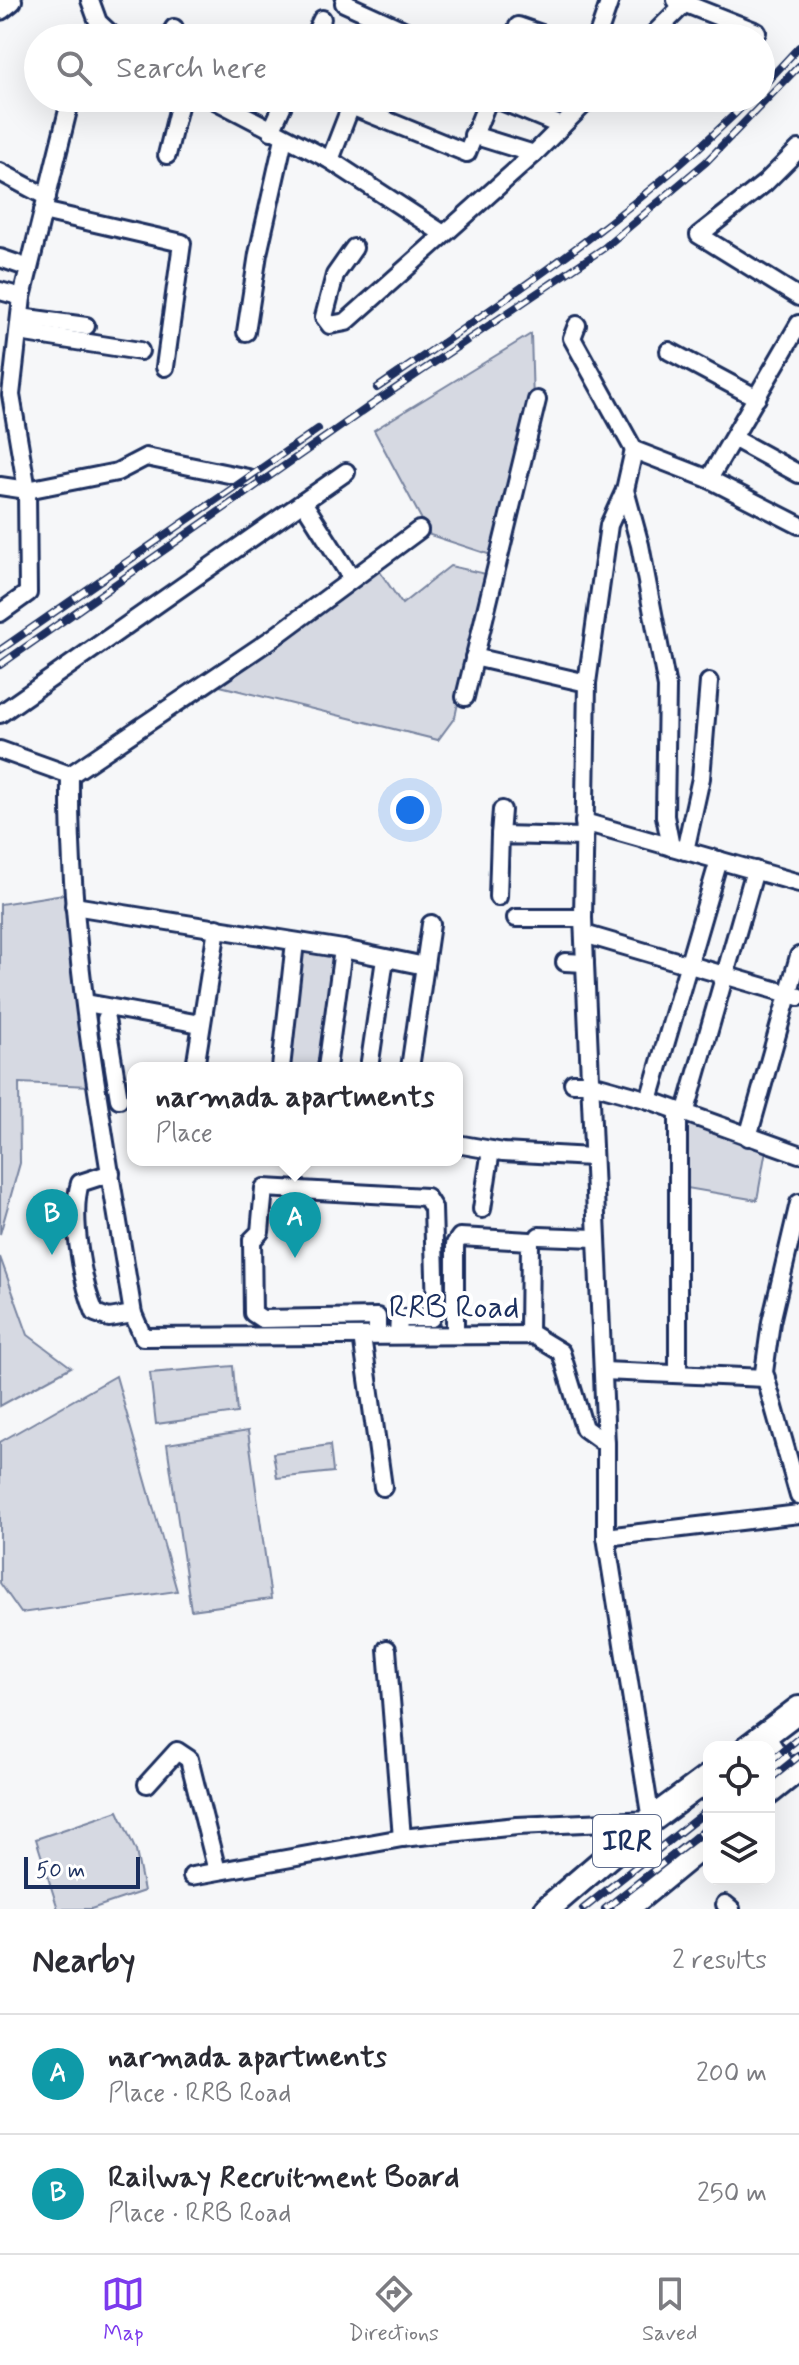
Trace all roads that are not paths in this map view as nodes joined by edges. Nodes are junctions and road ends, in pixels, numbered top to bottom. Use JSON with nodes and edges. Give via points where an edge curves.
{"nodes":[{"id":1,"x":10,"y":0,"type":"edge"},
{"id":2,"x":90,"y":0,"type":"edge"},
{"id":3,"x":345,"y":0,"type":"edge"},
{"id":4,"x":610,"y":0,"type":"edge"},
{"id":5,"x":683,"y":1,"type":"edge"},
{"id":6,"x":0,"y":8,"type":"edge"},
{"id":7,"x":322,"y":19,"type":"dead end"},
{"id":8,"x":94,"y":24,"type":"edge"},
{"id":9,"x":320,"y":24,"type":"edge"},
{"id":10,"x":381,"y":24,"type":"edge"},
{"id":11,"x":602,"y":24,"type":"edge"},
{"id":12,"x":667,"y":24,"type":"edge"},
{"id":13,"x":738,"y":24,"type":"edge"},
{"id":14,"x":68,"y":112,"type":"edge"},
{"id":15,"x":178,"y":112,"type":"edge"},
{"id":16,"x":236,"y":112,"type":"edge"},
{"id":17,"x":283,"y":112,"type":"edge"},
{"id":18,"x":348,"y":112,"type":"edge"},
{"id":19,"x":375,"y":112,"type":"edge"},
{"id":20,"x":484,"y":112,"type":"edge"},
{"id":21,"x":526,"y":112,"type":"edge"},
{"id":22,"x":576,"y":112,"type":"edge"},
{"id":23,"x":562,"y":126,"type":"junction"},
{"id":24,"x":277,"y":135,"type":"junction"},
{"id":25,"x":473,"y":135,"type":"junction"},
{"id":26,"x":799,"y":149,"type":"edge"},
{"id":27,"x":534,"y":154,"type":"junction"},
{"id":28,"x":167,"y":155,"type":"dead end"},
{"id":29,"x":330,"y":160,"type":"junction"},
{"id":30,"x":0,"y":172,"type":"edge"},
{"id":31,"x":45,"y":204,"type":"junction"},
{"id":32,"x":442,"y":233,"type":"junction"},
{"id":33,"x":354,"y":248,"type":"dead end"},
{"id":34,"x":0,"y":258,"type":"edge"},
{"id":35,"x":29,"y":268,"type":"junction"},
{"id":36,"x":0,"y":291,"type":"edge"},
{"id":37,"x":22,"y":297,"type":"junction"},
{"id":38,"x":799,"y":297,"type":"edge"},
{"id":39,"x":799,"y":324,"type":"edge"},
{"id":40,"x":20,"y":325,"type":"junction"},
{"id":41,"x":577,"y":325,"type":"dead end"},
{"id":42,"x":86,"y":326,"type":"dead end"},
{"id":43,"x":246,"y":332,"type":"dead end"},
{"id":44,"x":140,"y":351,"type":"dead end"},
{"id":45,"x":669,"y":351,"type":"dead end"},
{"id":46,"x":793,"y":351,"type":"edge"},
{"id":47,"x":165,"y":367,"type":"dead end"},
{"id":48,"x":6,"y":393,"type":"edge"},
{"id":49,"x":757,"y":398,"type":"junction"},
{"id":50,"x":537,"y":400,"type":"dead end"},
{"id":51,"x":735,"y":439,"type":"junction"},
{"id":52,"x":634,"y":450,"type":"junction"},
{"id":53,"x":346,"y":472,"type":"dead end"},
{"id":54,"x":799,"y":474,"type":"edge"},
{"id":55,"x":248,"y":478,"type":"dead end"},
{"id":56,"x":709,"y":479,"type":"junction"},
{"id":57,"x":0,"y":486,"type":"edge"},
{"id":58,"x":27,"y":490,"type":"junction"},
{"id":59,"x":625,"y":490,"type":"junction"},
{"id":60,"x":303,"y":502,"type":"junction"},
{"id":61,"x":799,"y":525,"type":"edge"},
{"id":62,"x":419,"y":530,"type":"dead end"},
{"id":63,"x":352,"y":579,"type":"junction"},
{"id":64,"x":0,"y":613,"type":"edge"},
{"id":65,"x":474,"y":657,"type":"junction"},
{"id":66,"x":709,"y":682,"type":"dead end"},
{"id":67,"x":587,"y":683,"type":"junction"},
{"id":68,"x":465,"y":697,"type":"dead end"},
{"id":69,"x":0,"y":714,"type":"edge"},
{"id":70,"x":0,"y":750,"type":"edge"},
{"id":71,"x":70,"y":775,"type":"junction"},
{"id":72,"x":502,"y":810,"type":"dead end"},
{"id":73,"x":584,"y":830,"type":"junction"},
{"id":74,"x":500,"y":835,"type":"junction"},
{"id":75,"x":678,"y":849,"type":"junction"},
{"id":76,"x":719,"y":860,"type":"junction"},
{"id":77,"x":755,"y":870,"type":"junction"},
{"id":78,"x":799,"y":883,"type":"edge"},
{"id":79,"x":498,"y":897,"type":"dead end"},
{"id":80,"x":74,"y":906,"type":"junction"},
{"id":81,"x":516,"y":918,"type":"dead end"},
{"id":82,"x":431,"y":924,"type":"dead end"},
{"id":83,"x":583,"y":926,"type":"junction"},
{"id":84,"x":217,"y":928,"type":"junction"},
{"id":85,"x":295,"y":942,"type":"junction"},
{"id":86,"x":343,"y":949,"type":"junction"},
{"id":87,"x":799,"y":956,"type":"edge"},
{"id":88,"x":385,"y":959,"type":"junction"},
{"id":89,"x":565,"y":962,"type":"dead end"},
{"id":90,"x":585,"y":963,"type":"junction"},
{"id":91,"x":686,"y":965,"type":"junction"},
{"id":92,"x":425,"y":966,"type":"junction"},
{"id":93,"x":723,"y":975,"type":"junction"},
{"id":94,"x":794,"y":996,"type":"edge"},
{"id":95,"x":86,"y":1003,"type":"junction"},
{"id":96,"x":106,"y":1019,"type":"dead end"},
{"id":97,"x":200,"y":1024,"type":"junction"},
{"id":98,"x":196,"y":1062,"type":"edge"},
{"id":99,"x":282,"y":1062,"type":"edge"},
{"id":100,"x":328,"y":1062,"type":"edge"},
{"id":101,"x":370,"y":1062,"type":"edge"},
{"id":102,"x":411,"y":1062,"type":"edge"},
{"id":103,"x":580,"y":1083,"type":"junction"},
{"id":104,"x":126,"y":1096,"type":"edge"},
{"id":105,"x":99,"y":1098,"type":"junction"},
{"id":106,"x":649,"y":1100,"type":"junction"},
{"id":107,"x":682,"y":1113,"type":"junction"},
{"id":108,"x":748,"y":1137,"type":"junction"},
{"id":109,"x":463,"y":1145,"type":"edge"},
{"id":110,"x":491,"y":1150,"type":"junction"},
{"id":111,"x":799,"y":1154,"type":"edge"},
{"id":112,"x":591,"y":1157,"type":"junction"},
{"id":113,"x":111,"y":1173,"type":"junction"},
{"id":114,"x":799,"y":1203,"type":"edge"},
{"id":115,"x":482,"y":1209,"type":"dead end"},
{"id":116,"x":539,"y":1236,"type":"dead end"},
{"id":117,"x":595,"y":1238,"type":"junction"},
{"id":118,"x":792,"y":1257,"type":"edge"},
{"id":119,"x":133,"y":1314,"type":"junction"},
{"id":120,"x":377,"y":1317,"type":"junction"},
{"id":121,"x":398,"y":1326,"type":"junction"},
{"id":122,"x":455,"y":1334,"type":"junction"},
{"id":123,"x":529,"y":1335,"type":"junction"},
{"id":124,"x":370,"y":1336,"type":"junction"},
{"id":125,"x":603,"y":1371,"type":"junction"},
{"id":126,"x":678,"y":1374,"type":"junction"},
{"id":127,"x":766,"y":1378,"type":"junction"},
{"id":128,"x":606,"y":1444,"type":"junction"},
{"id":129,"x":383,"y":1487,"type":"dead end"},
{"id":130,"x":799,"y":1496,"type":"edge"},
{"id":131,"x":799,"y":1514,"type":"edge"},
{"id":132,"x":606,"y":1537,"type":"junction"},
{"id":133,"x":387,"y":1649,"type":"dead end"},
{"id":134,"x":799,"y":1709,"type":"edge"},
{"id":135,"x":757,"y":1741,"type":"edge"},
{"id":136,"x":775,"y":1757,"type":"edge"},
{"id":137,"x":794,"y":1772,"type":"edge"},
{"id":138,"x":703,"y":1781,"type":"edge"},
{"id":139,"x":147,"y":1784,"type":"dead end"},
{"id":140,"x":775,"y":1787,"type":"edge"},
{"id":141,"x":651,"y":1820,"type":"junction"},
{"id":142,"x":402,"y":1838,"type":"junction"},
{"id":143,"x":703,"y":1845,"type":"edge"},
{"id":144,"x":217,"y":1871,"type":"junction"},
{"id":145,"x":192,"y":1876,"type":"dead end"},
{"id":146,"x":547,"y":1909,"type":"edge"},
{"id":147,"x":625,"y":1909,"type":"edge"},
{"id":148,"x":724,"y":1909,"type":"edge"},
{"id":149,"x":731,"y":1909,"type":"edge"}],
"edges":[{"from":1,"to":6,"type":"main road"},
{"from":2,"to":8,"type":"street"},
{"from":3,"to":10,"type":"street"},
{"from":4,"to":11,"type":"street"},
{"from":5,"to":12,"type":"street"},
{"from":5,"to":13,"type":"street"},
{"from":7,"to":9,"type":"street"},
{"from":14,"to":31,"type":"street"},
{"from":15,"to":28,"type":"street"},
{"from":16,"to":24,"type":"street"},
{"from":17,"to":24,"type":"street"},
{"from":18,"to":29,"type":"street"},
{"from":19,"to":25,"type":"street","via":[[467,153]]},
{"from":20,"to":25,"type":"street"},
{"from":21,"to":23,"type":"street"},
{"from":22,"to":23,"type":"street"},
{"from":23,"to":27,"type":"street"},
{"from":24,"to":29,"type":"street"},
{"from":24,"to":43,"type":"street"},
{"from":25,"to":27,"type":"street"},
{"from":26,"to":38,"type":"street","via":[[699,235]]},
{"from":27,"to":32,"type":"street"},
{"from":29,"to":32,"type":"street"},
{"from":30,"to":31,"type":"street"},
{"from":31,"to":35,"type":"street"},
{"from":31,"to":47,"type":"street","via":[[182,243]]},
{"from":32,"to":33,"type":"street","via":[[346,322],[330,325],[324,317],[333,280]]},
{"from":34,"to":35,"type":"street"},
{"from":35,"to":37,"type":"street"},
{"from":36,"to":37,"type":"street"},
{"from":37,"to":40,"type":"street"},
{"from":39,"to":46,"type":"street"},
{"from":40,"to":42,"type":"street"},
{"from":40,"to":44,"type":"street"},
{"from":40,"to":48,"type":"street"},
{"from":41,"to":52,"type":"street","via":[[572,338]]},
{"from":45,"to":49,"type":"street"},
{"from":46,"to":49,"type":"street"},
{"from":48,"to":58,"type":"street"},
{"from":49,"to":51,"type":"street"},
{"from":50,"to":65,"type":"street"},
{"from":51,"to":54,"type":"street"},
{"from":51,"to":56,"type":"street"},
{"from":52,"to":56,"type":"street"},
{"from":52,"to":59,"type":"street"},
{"from":53,"to":60,"type":"street"},
{"from":55,"to":58,"type":"street","via":[[146,457],[117,472]]},
{"from":56,"to":61,"type":"street"},
{"from":57,"to":58,"type":"street"},
{"from":58,"to":64,"type":"street","via":[[28,593]]},
{"from":59,"to":67,"type":"street","via":[[609,525]]},
{"from":59,"to":75,"type":"street","via":[[667,687],[665,816]]},
{"from":60,"to":63,"type":"street"},
{"from":60,"to":69,"type":"street"},
{"from":62,"to":63,"type":"street"},
{"from":63,"to":71,"type":"street"},
{"from":65,"to":67,"type":"street"},
{"from":65,"to":68,"type":"street"},
{"from":66,"to":75,"type":"street","via":[[701,778]]},
{"from":67,"to":73,"type":"street"},
{"from":70,"to":71,"type":"street"},
{"from":71,"to":80,"type":"street"},
{"from":72,"to":74,"type":"street"},
{"from":73,"to":74,"type":"street"},
{"from":73,"to":75,"type":"street"},
{"from":73,"to":83,"type":"street"},
{"from":74,"to":79,"type":"street"},
{"from":75,"to":76,"type":"street"},
{"from":76,"to":77,"type":"street"},
{"from":76,"to":91,"type":"street"},
{"from":77,"to":78,"type":"street"},
{"from":77,"to":93,"type":"street"},
{"from":80,"to":84,"type":"street"},
{"from":80,"to":95,"type":"street"},
{"from":81,"to":83,"type":"street"},
{"from":82,"to":92,"type":"street"},
{"from":83,"to":90,"type":"street"},
{"from":83,"to":91,"type":"street"},
{"from":84,"to":85,"type":"street"},
{"from":84,"to":97,"type":"street"},
{"from":85,"to":86,"type":"street"},
{"from":85,"to":99,"type":"street"},
{"from":86,"to":88,"type":"street"},
{"from":86,"to":100,"type":"street"},
{"from":87,"to":94,"type":"street"},
{"from":88,"to":92,"type":"street"},
{"from":88,"to":101,"type":"street"},
{"from":89,"to":90,"type":"street"},
{"from":90,"to":103,"type":"street"},
{"from":91,"to":93,"type":"street"},
{"from":91,"to":106,"type":"street"},
{"from":92,"to":102,"type":"street"},
{"from":93,"to":94,"type":"street"},
{"from":93,"to":107,"type":"street"},
{"from":94,"to":108,"type":"street"},
{"from":95,"to":97,"type":"street"},
{"from":95,"to":105,"type":"street"},
{"from":96,"to":104,"type":"street"},
{"from":97,"to":98,"type":"street"},
{"from":103,"to":106,"type":"street"},
{"from":103,"to":112,"type":"street"},
{"from":104,"to":105,"type":"street"},
{"from":105,"to":113,"type":"street"},
{"from":106,"to":107,"type":"street"},
{"from":107,"to":108,"type":"street"},
{"from":107,"to":126,"type":"street"},
{"from":108,"to":111,"type":"street"},
{"from":109,"to":110,"type":"street"},
{"from":110,"to":112,"type":"street"},
{"from":110,"to":115,"type":"street"},
{"from":112,"to":117,"type":"street"},
{"from":113,"to":119,"type":"street"},
{"from":113,"to":119,"type":"street","via":[[80,1183],[75,1202],[88,1297],[95,1313],[109,1318]]},
{"from":114,"to":118,"type":"street"},
{"from":116,"to":117,"type":"street"},
{"from":117,"to":125,"type":"street"},
{"from":118,"to":127,"type":"street","via":[[771,1322]]},
{"from":119,"to":124,"type":"street","name":"RRB Road","via":[[143,1337]]},
{"from":120,"to":121,"type":"street"},
{"from":120,"to":121,"type":"street","via":[[262,1319],[253,1313],[252,1240],[260,1232],[264,1188],[426,1197],[433,1208],[436,1309],[431,1318]]},
{"from":120,"to":124,"type":"street"},
{"from":121,"to":122,"type":"street","name":"RRB Road"},
{"from":121,"to":124,"type":"street","name":"RRB Road"},
{"from":122,"to":123,"type":"street","name":"RRB Road"},
{"from":122,"to":123,"type":"street","via":[[455,1244],[460,1237],[530,1241]]},
{"from":123,"to":128,"type":"street","name":"RRB Road","via":[[561,1352],[584,1428]]},
{"from":124,"to":129,"type":"street"},
{"from":125,"to":126,"type":"street"},
{"from":125,"to":128,"type":"street"},
{"from":126,"to":127,"type":"street"},
{"from":127,"to":130,"type":"street"},
{"from":128,"to":132,"type":"street"},
{"from":131,"to":132,"type":"street"},
{"from":132,"to":141,"type":"street"},
{"from":133,"to":142,"type":"street"},
{"from":134,"to":135,"type":"main road"},
{"from":136,"to":137,"type":"main road"},
{"from":137,"to":140,"type":"main road"},
{"from":138,"to":141,"type":"main road","number":"IRR"},
{"from":139,"to":144,"type":"street","via":[[177,1751],[189,1759]]},
{"from":141,"to":142,"type":"street"},
{"from":141,"to":146,"type":"main road","number":"IRR"},
{"from":142,"to":144,"type":"street"},
{"from":143,"to":147,"type":"main road","number":"IRR"},
{"from":144,"to":145,"type":"street"},
{"from":148,"to":149,"type":"street","via":[[725,1904]]}]}
